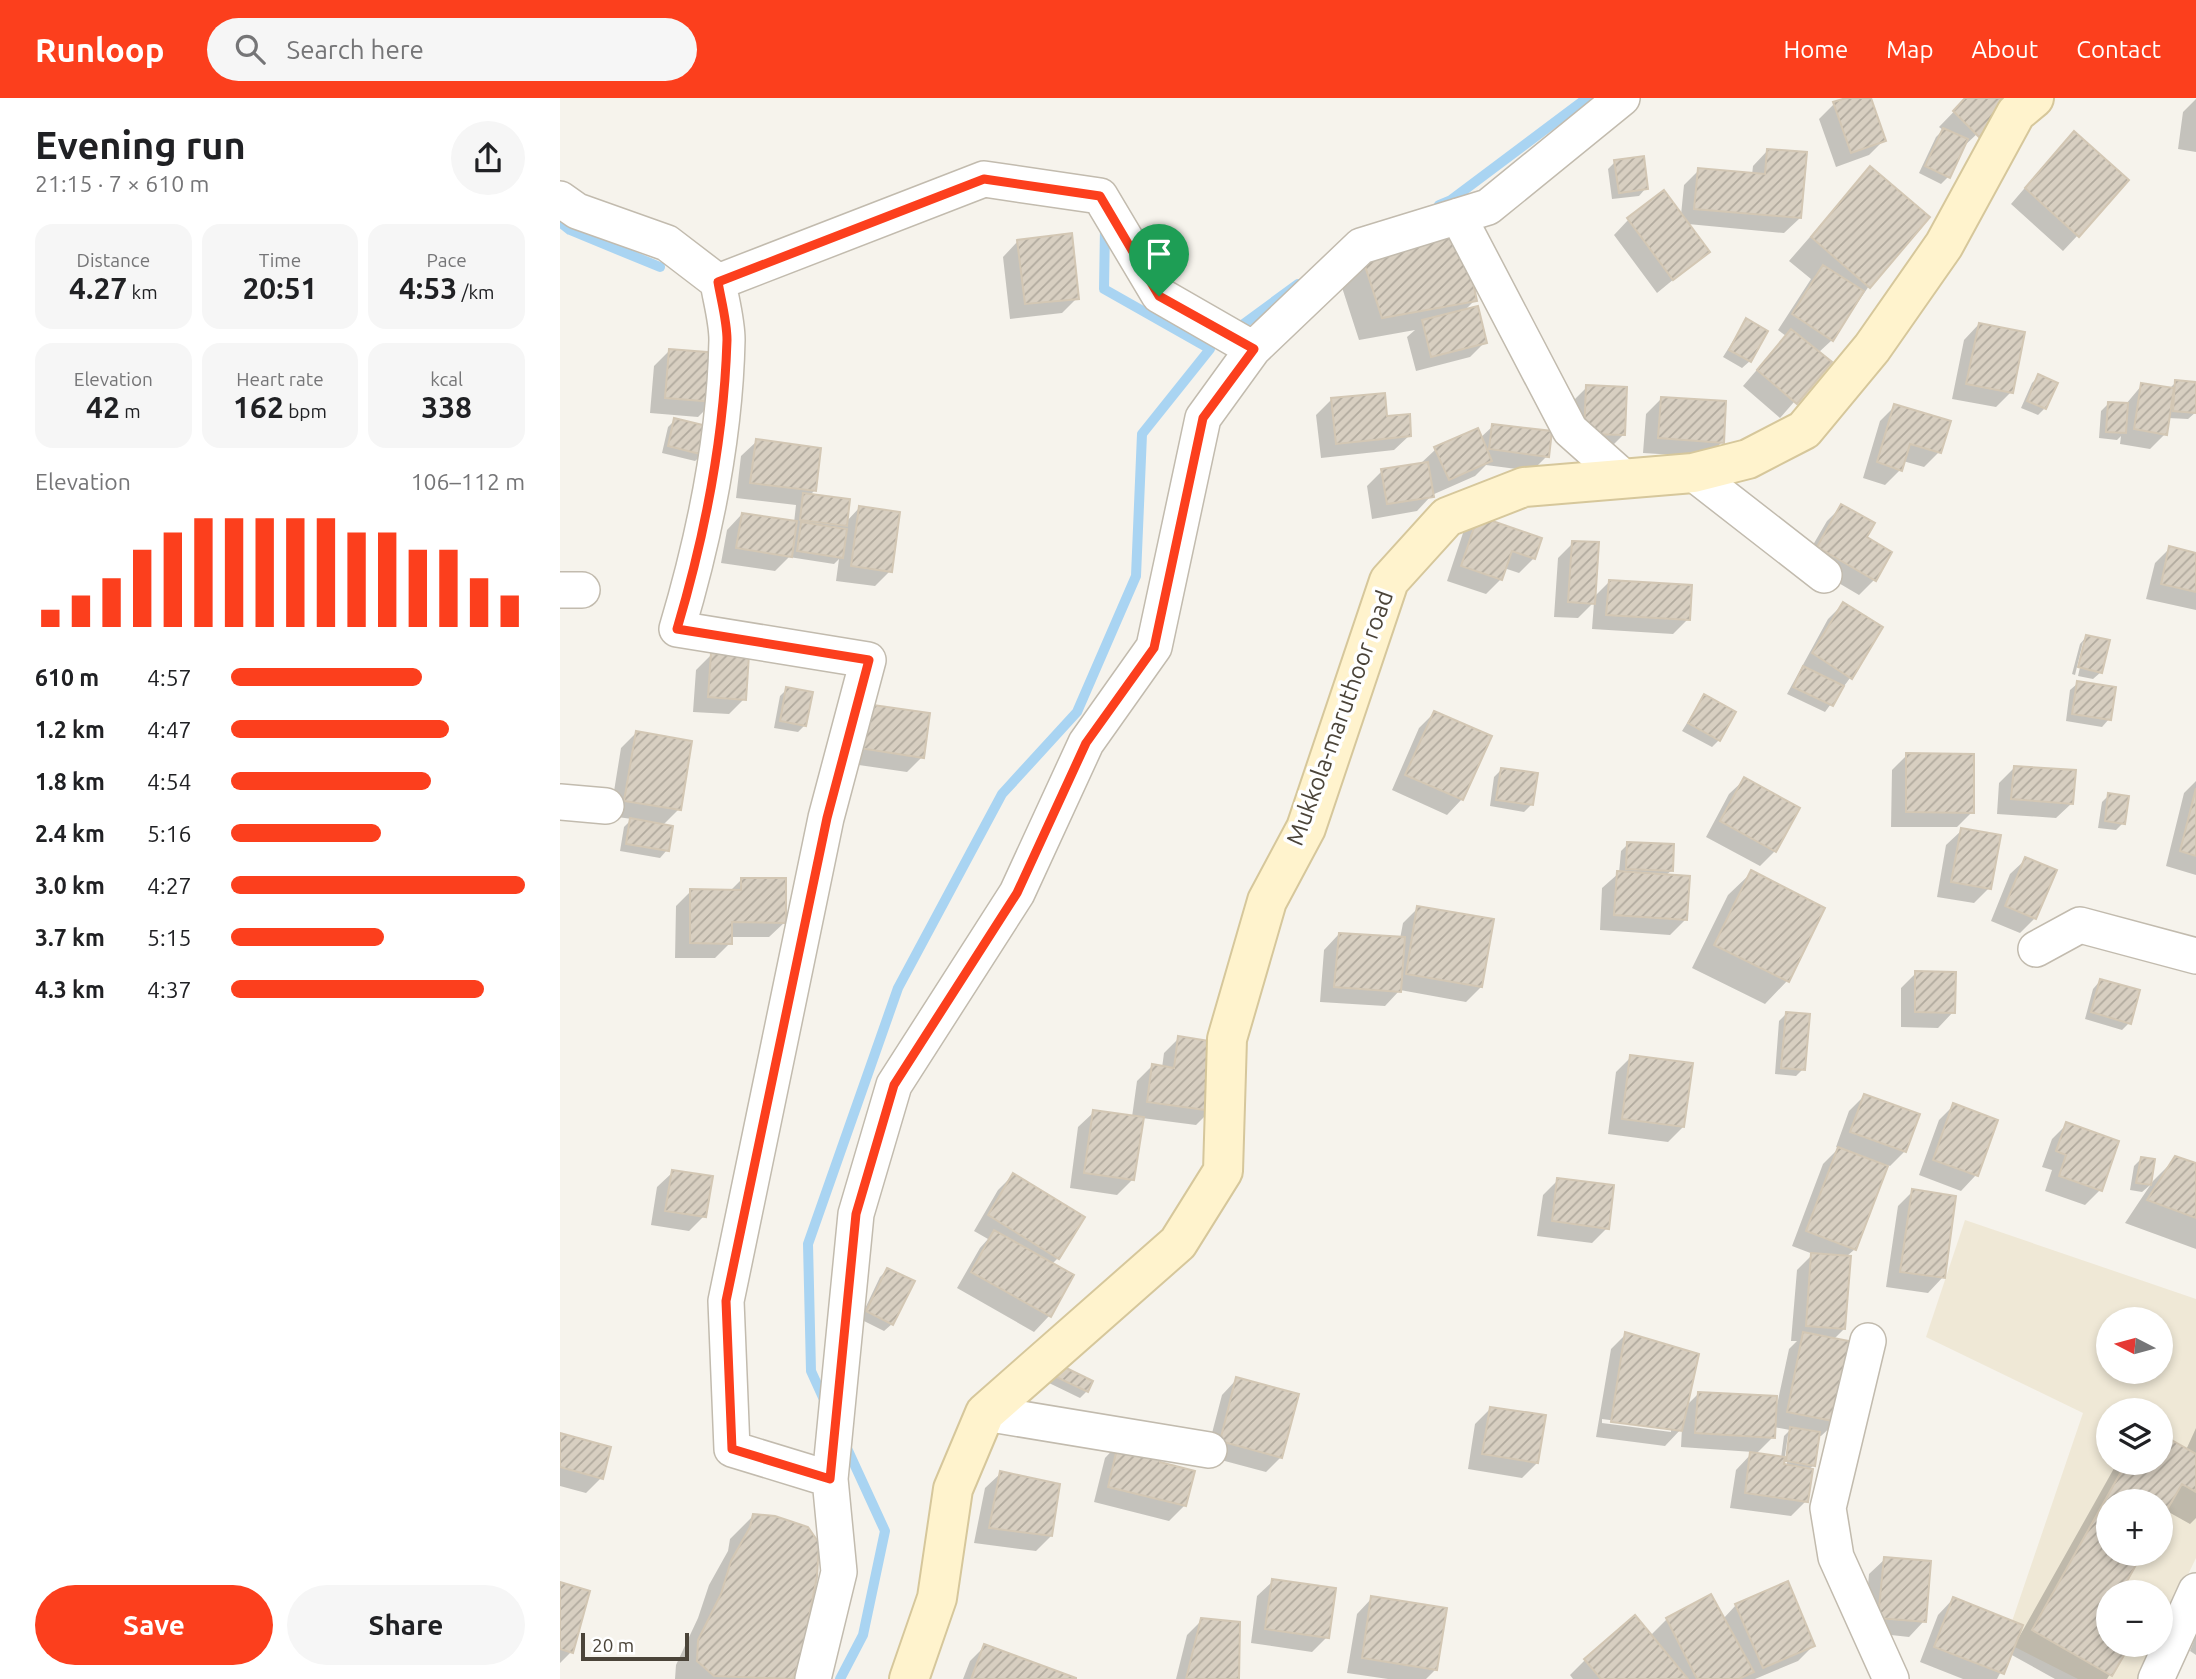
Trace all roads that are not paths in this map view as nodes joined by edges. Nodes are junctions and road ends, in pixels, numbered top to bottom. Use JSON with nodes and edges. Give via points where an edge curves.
{"nodes":[{"id":1,"x":1622,"y":98,"type":"edge"},
{"id":2,"x":2034,"y":98,"type":"edge"},
{"id":3,"x":560,"y":199,"type":"edge"},
{"id":4,"x":1458,"y":216,"type":"junction"},
{"id":5,"x":718,"y":282,"type":"junction"},
{"id":6,"x":1252,"y":349,"type":"junction"},
{"id":7,"x":1693,"y":473,"type":"junction"},
{"id":8,"x":1625,"y":480,"type":"junction"},
{"id":9,"x":1824,"y":575,"type":"dead end"},
{"id":10,"x":560,"y":802,"type":"edge"},
{"id":11,"x":606,"y":806,"type":"dead end"},
{"id":12,"x":2036,"y":949,"type":"dead end"},
{"id":13,"x":2196,"y":956,"type":"edge"},
{"id":14,"x":1868,"y":1341,"type":"dead end"},
{"id":15,"x":985,"y":1413,"type":"junction"},
{"id":16,"x":1209,"y":1450,"type":"dead end"},
{"id":17,"x":830,"y":1479,"type":"junction"},
{"id":18,"x":2196,"y":1591,"type":"edge"},
{"id":19,"x":813,"y":1679,"type":"edge"},
{"id":20,"x":909,"y":1679,"type":"edge"},
{"id":21,"x":1891,"y":1679,"type":"edge"},
{"id":22,"x":2156,"y":1679,"type":"edge"}],
"edges":[{"from":1,"to":4,"type":"street","via":[[1488,207]]},
{"from":2,"to":7,"type":"street","name":"Mukkola-maruthoor road","via":[[2016,113],[1944,246],[1872,348],[1804,429],[1748,459]]},
{"from":3,"to":5,"type":"street","via":[[577,211],[667,243]]},
{"from":4,"to":6,"type":"street","via":[[1361,246]]},
{"from":4,"to":8,"type":"street","via":[[1570,430]]},
{"from":5,"to":6,"type":"street","via":[[984,179],[1100,196],[1159,296]]},
{"from":5,"to":17,"type":"street","via":[[727,337],[715,475],[677,629],[869,660],[827,818],[726,1301],[732,1449]]},
{"from":6,"to":17,"type":"street","via":[[1203,418],[1154,648],[1086,743],[1017,893],[894,1085],[856,1214]]},
{"from":7,"to":8,"type":"street","name":"Mukkola-maruthoor road"},
{"from":7,"to":9,"type":"street"},
{"from":8,"to":15,"type":"street","name":"Mukkola-maruthoor road","via":[[1524,487],[1447,517],[1389,581],[1306,828],[1267,901],[1227,1039],[1223,1171],[1178,1243]]},
{"from":10,"to":11,"type":"street"},
{"from":12,"to":13,"type":"street","via":[[2080,925]]},
{"from":14,"to":21,"type":"street","via":[[1828,1508],[1836,1557]]},
{"from":15,"to":16,"type":"street"},
{"from":15,"to":20,"type":"street","name":"Mukkola-maruthoor road","via":[[953,1489],[937,1598]]},
{"from":17,"to":19,"type":"street","via":[[839,1572]]},
{"from":18,"to":22,"type":"street"}]}
